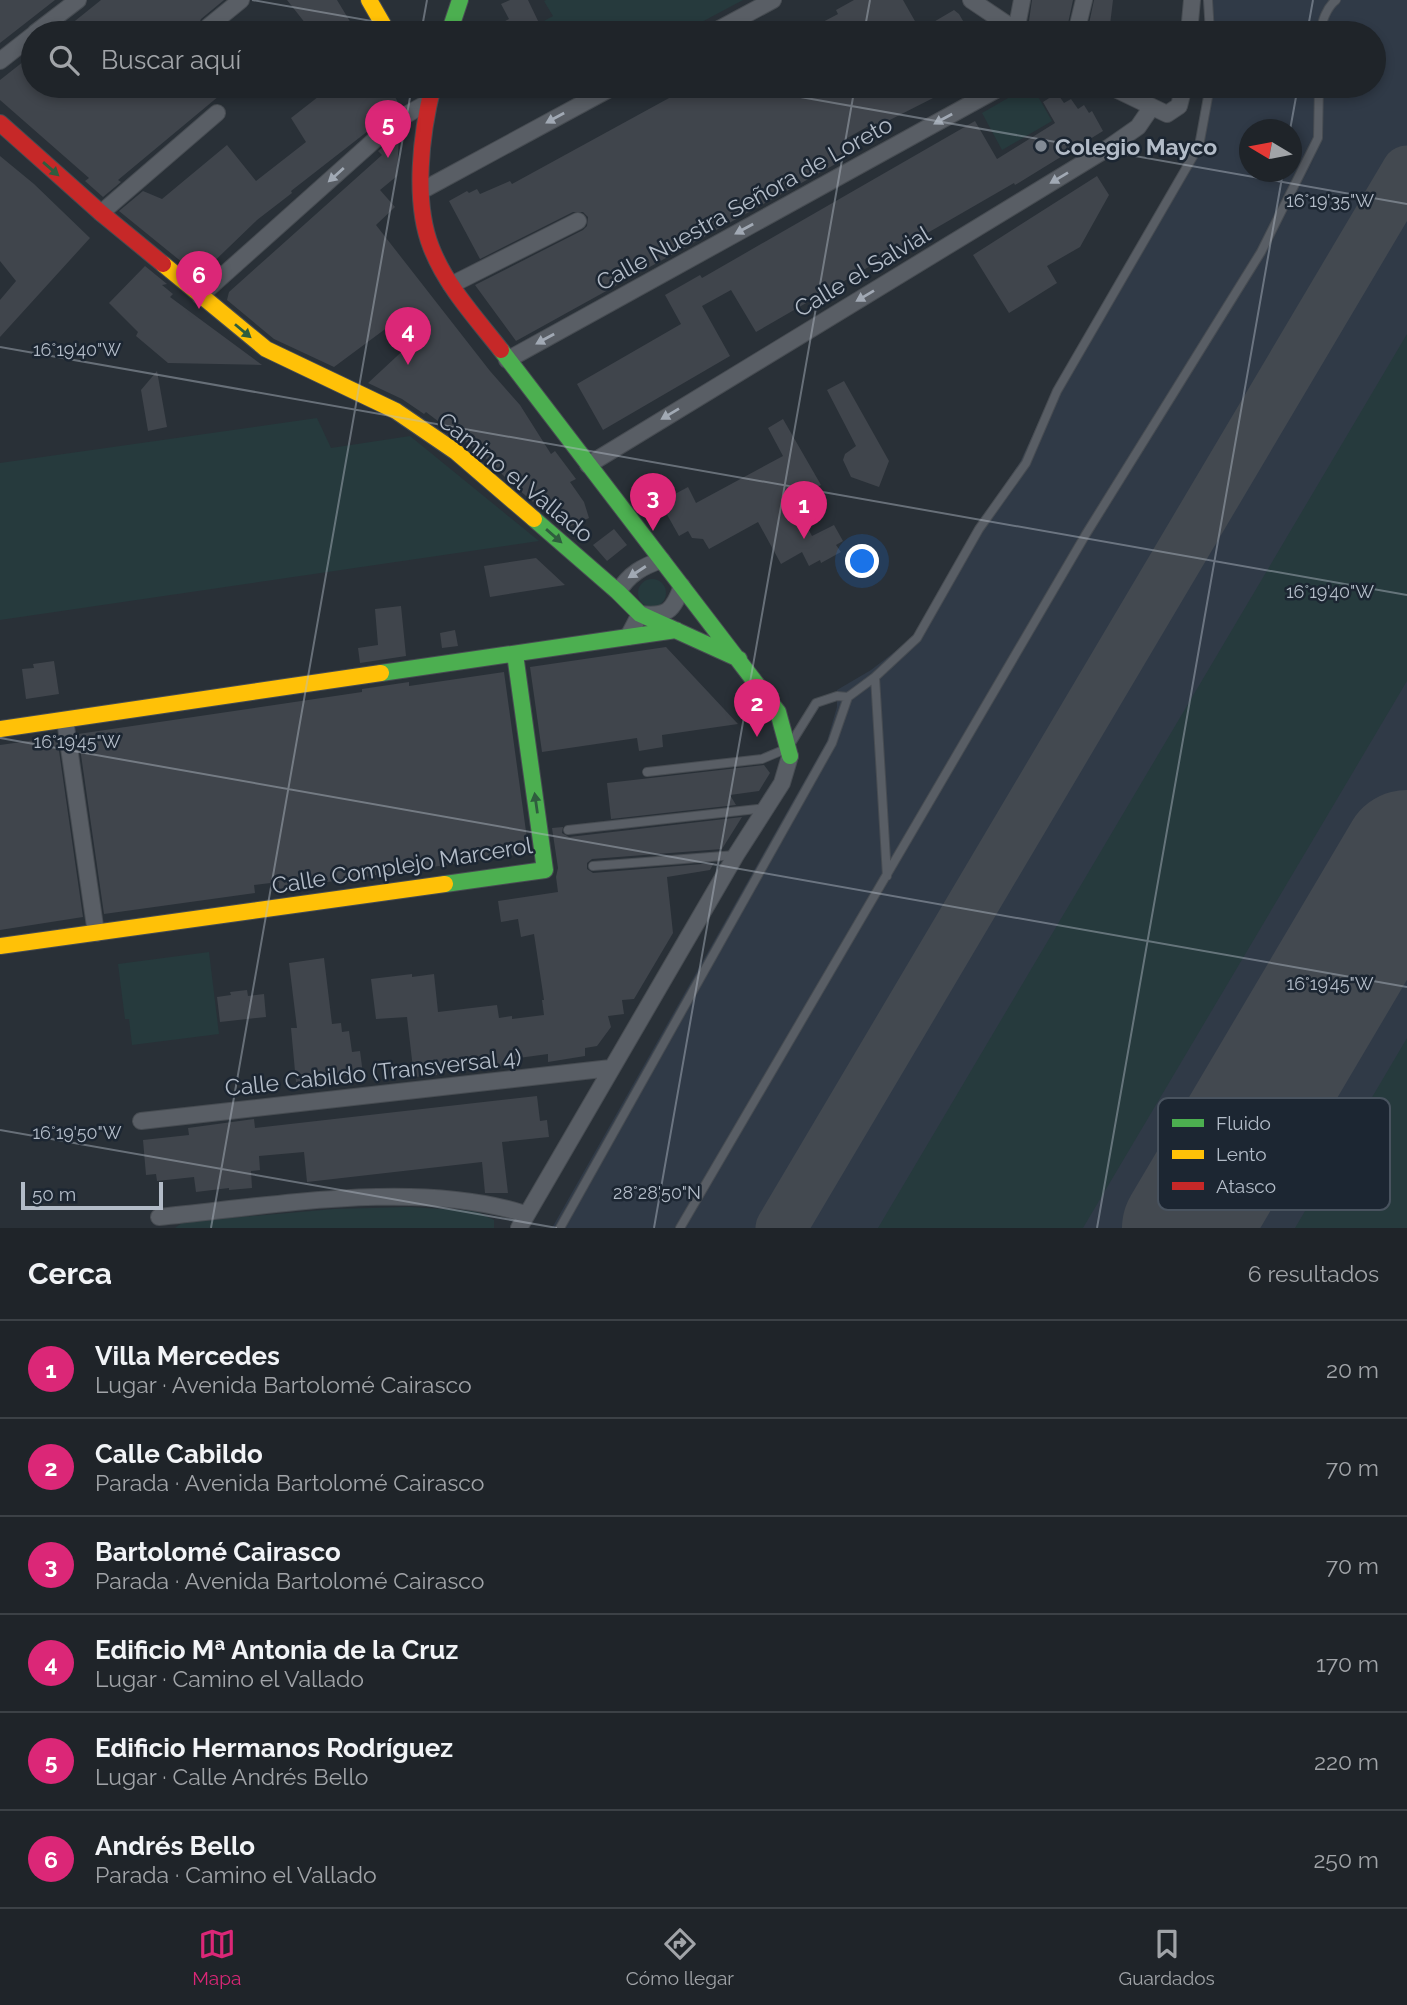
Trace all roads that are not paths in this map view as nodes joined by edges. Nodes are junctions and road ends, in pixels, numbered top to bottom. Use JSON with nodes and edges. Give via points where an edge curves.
{"nodes":[{"id":1,"x":78,"y":0,"type":"edge"},
{"id":2,"x":241,"y":0,"type":"edge"},
{"id":3,"x":369,"y":0,"type":"edge"},
{"id":4,"x":460,"y":0,"type":"edge"},
{"id":5,"x":773,"y":0,"type":"edge"},
{"id":6,"x":971,"y":0,"type":"edge"},
{"id":7,"x":1022,"y":0,"type":"edge"},
{"id":8,"x":1084,"y":0,"type":"edge"},
{"id":9,"x":1192,"y":0,"type":"edge"},
{"id":10,"x":1208,"y":0,"type":"edge"},
{"id":11,"x":1336,"y":0,"type":"edge"},
{"id":12,"x":51,"y":21,"type":"edge"},
{"id":13,"x":215,"y":21,"type":"edge"},
{"id":14,"x":381,"y":21,"type":"edge"},
{"id":15,"x":453,"y":21,"type":"edge"},
{"id":16,"x":734,"y":21,"type":"edge"},
{"id":17,"x":1002,"y":21,"type":"edge"},
{"id":18,"x":1019,"y":21,"type":"edge"},
{"id":19,"x":1079,"y":21,"type":"edge"},
{"id":20,"x":1190,"y":21,"type":"edge"},
{"id":21,"x":1209,"y":21,"type":"edge"},
{"id":22,"x":1323,"y":21,"type":"edge"},
{"id":23,"x":21,"y":44,"type":"edge"},
{"id":24,"x":0,"y":61,"type":"edge"},
{"id":25,"x":424,"y":98,"type":"edge"},
{"id":26,"x":429,"y":98,"type":"edge"},
{"id":27,"x":593,"y":98,"type":"edge"},
{"id":28,"x":981,"y":98,"type":"edge"},
{"id":29,"x":1132,"y":98,"type":"edge"},
{"id":30,"x":1181,"y":98,"type":"edge"},
{"id":31,"x":1208,"y":98,"type":"edge"},
{"id":32,"x":1320,"y":98,"type":"edge"},
{"id":33,"x":427,"y":103,"type":"junction"},
{"id":34,"x":1151,"y":108,"type":"junction"},
{"id":35,"x":217,"y":113,"type":"dead end"},
{"id":36,"x":2,"y":129,"type":"edge"},
{"id":37,"x":424,"y":190,"type":"junction"},
{"id":38,"x":101,"y":213,"type":"junction"},
{"id":39,"x":578,"y":221,"type":"dead end"},
{"id":40,"x":451,"y":285,"type":"junction"},
{"id":41,"x":200,"y":296,"type":"junction"},
{"id":42,"x":507,"y":360,"type":"junction"},
{"id":43,"x":588,"y":465,"type":"junction"},
{"id":44,"x":662,"y":560,"type":"junction"},
{"id":45,"x":682,"y":586,"type":"junction"},
{"id":46,"x":618,"y":592,"type":"junction"},
{"id":47,"x":640,"y":614,"type":"junction"},
{"id":48,"x":676,"y":630,"type":"junction"},
{"id":49,"x":628,"y":636,"type":"junction"},
{"id":50,"x":515,"y":654,"type":"junction"},
{"id":51,"x":738,"y":659,"type":"junction"},
{"id":52,"x":875,"y":677,"type":"junction"},
{"id":53,"x":848,"y":697,"type":"junction"},
{"id":54,"x":65,"y":720,"type":"junction"},
{"id":55,"x":0,"y":729,"type":"edge"},
{"id":56,"x":789,"y":752,"type":"junction"},
{"id":57,"x":648,"y":772,"type":"dead end"},
{"id":58,"x":766,"y":808,"type":"junction"},
{"id":59,"x":568,"y":830,"type":"dead end"},
{"id":60,"x":736,"y":855,"type":"junction"},
{"id":61,"x":593,"y":866,"type":"dead end"},
{"id":62,"x":887,"y":876,"type":"junction"},
{"id":63,"x":96,"y":933,"type":"junction"},
{"id":64,"x":0,"y":946,"type":"edge"},
{"id":65,"x":611,"y":1068,"type":"junction"},
{"id":66,"x":141,"y":1121,"type":"dead end"},
{"id":67,"x":159,"y":1217,"type":"dead end"},
{"id":68,"x":522,"y":1221,"type":"edge"},
{"id":69,"x":560,"y":1228,"type":"edge"},
{"id":70,"x":680,"y":1228,"type":"edge"}],
"edges":[{"from":1,"to":12,"type":"street"},
{"from":2,"to":13,"type":"street"},
{"from":3,"to":14,"type":"street"},
{"from":4,"to":15,"type":"street"},
{"from":5,"to":16,"type":"street"},
{"from":6,"to":17,"type":"street"},
{"from":7,"to":18,"type":"street"},
{"from":8,"to":19,"type":"street"},
{"from":9,"to":20,"type":"street"},
{"from":10,"to":21,"type":"lane"},
{"from":11,"to":22,"type":"lane"},
{"from":23,"to":24,"type":"street"},
{"from":25,"to":33,"type":"street"},
{"from":26,"to":33,"type":"street"},
{"from":27,"to":37,"type":"street","one_way":true},
{"from":28,"to":42,"type":"street","name":"Calle Nuestra Señora de Loreto","one_way":true},
{"from":29,"to":34,"type":"street"},
{"from":30,"to":34,"type":"street","via":[[1179,106],[1167,114]]},
{"from":31,"to":52,"type":"lane","via":[[1199,146],[1057,391],[1026,463],[979,529],[917,638]]},
{"from":32,"to":62,"type":"lane","via":[[1318,138],[1261,252],[1086,534]]},
{"from":33,"to":37,"type":"street"},
{"from":33,"to":41,"type":"street","one_way":true,"via":[[397,120]]},
{"from":34,"to":43,"type":"street","name":"Calle el Salvial","one_way":true,"via":[[1138,127],[1108,148]]},
{"from":35,"to":38,"type":"street"},
{"from":36,"to":38,"type":"street","name":"Camino el Vallado","one_way":true},
{"from":37,"to":40,"type":"street","via":[[431,245]]},
{"from":38,"to":41,"type":"street","name":"Camino el Vallado"},
{"from":39,"to":40,"type":"street"},
{"from":40,"to":42,"type":"street"},
{"from":41,"to":46,"type":"street","name":"Camino el Vallado","one_way":true,"via":[[266,349],[396,411],[456,452]]},
{"from":42,"to":43,"type":"street"},
{"from":43,"to":44,"type":"street"},
{"from":44,"to":45,"type":"street"},
{"from":44,"to":46,"type":"street","one_way":true,"via":[[627,578]]},
{"from":45,"to":47,"type":"street","via":[[667,611],[657,616]]},
{"from":45,"to":51,"type":"street"},
{"from":46,"to":47,"type":"street","name":"Camino el Vallado"},
{"from":47,"to":48,"type":"street","name":"Camino el Vallado"},
{"from":47,"to":49,"type":"street"},
{"from":48,"to":49,"type":"street"},
{"from":48,"to":51,"type":"street","name":"Camino el Vallado"},
{"from":49,"to":50,"type":"street"},
{"from":50,"to":54,"type":"street"},
{"from":63,"to":50,"type":"street","name":"Calle Complejo Marcerol","one_way":true,"via":[[545,870]]},
{"from":51,"to":56,"type":"street","via":[[778,712]]},
{"from":52,"to":53,"type":"lane"},
{"from":52,"to":62,"type":"lane"},
{"from":53,"to":56,"type":"lane","via":[[816,703]]},
{"from":53,"to":69,"type":"lane","via":[[832,743]]},
{"from":54,"to":55,"type":"street"},
{"from":54,"to":63,"type":"street"},
{"from":56,"to":57,"type":"lane"},
{"from":56,"to":58,"type":"street","via":[[782,783]]},
{"from":58,"to":59,"type":"lane"},
{"from":58,"to":60,"type":"street"},
{"from":60,"to":61,"type":"lane"},
{"from":60,"to":65,"type":"street"},
{"from":62,"to":70,"type":"lane"},
{"from":63,"to":64,"type":"street","name":"Calle Complejo Marcerol"},
{"from":65,"to":66,"type":"street","name":"Calle Cabildo (Transversal 4)"},
{"from":65,"to":68,"type":"street"},
{"from":67,"to":68,"type":"street","via":[[362,1197],[501,1206]]}]}
